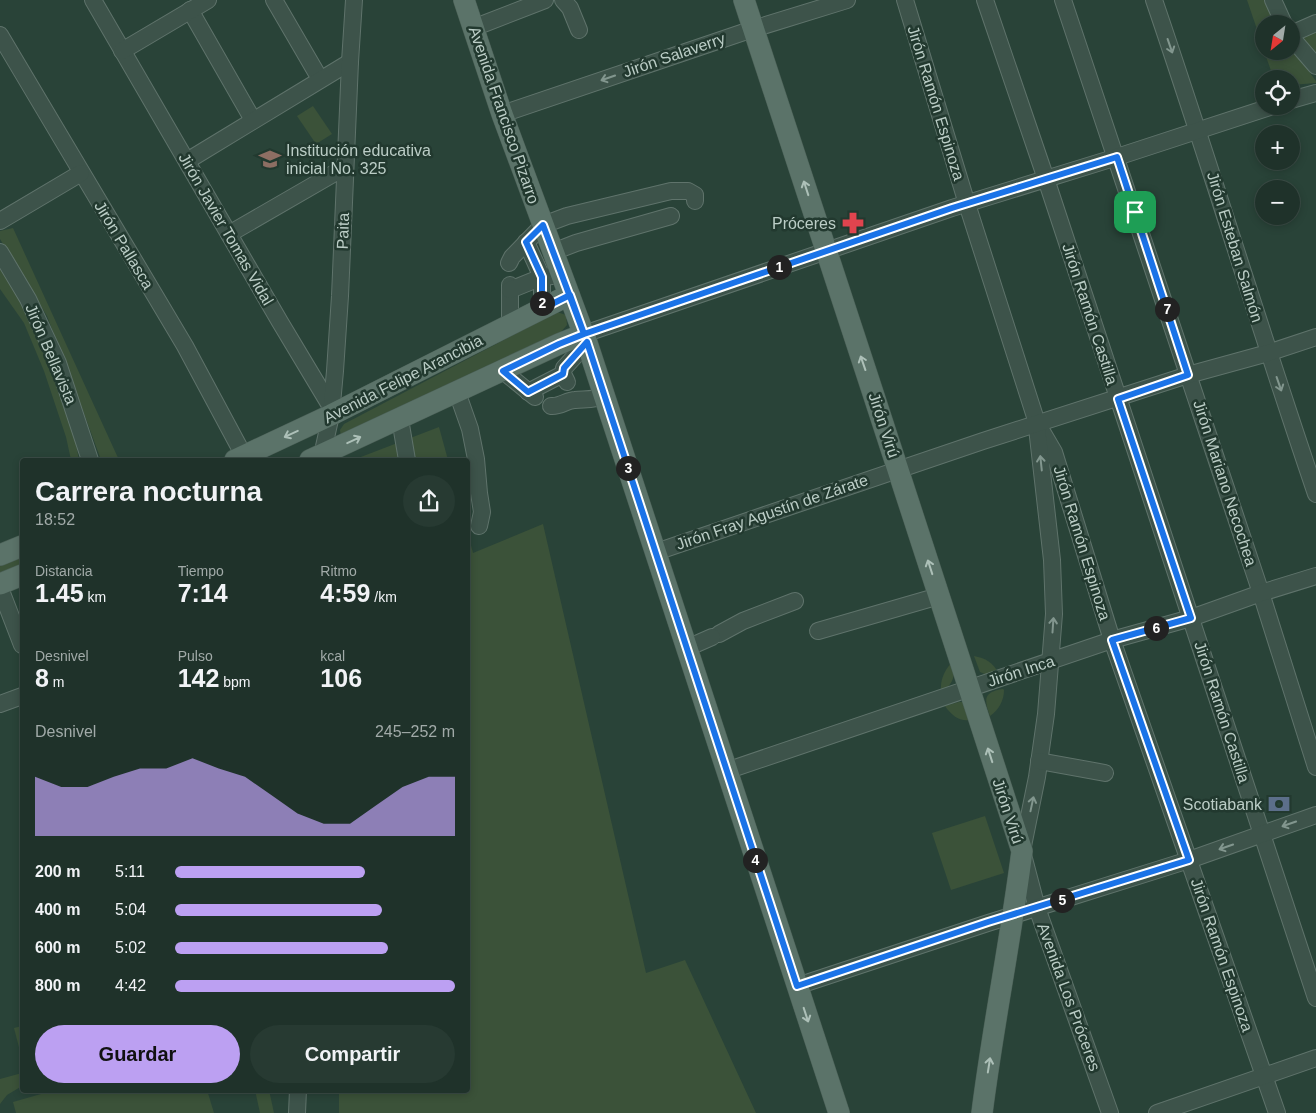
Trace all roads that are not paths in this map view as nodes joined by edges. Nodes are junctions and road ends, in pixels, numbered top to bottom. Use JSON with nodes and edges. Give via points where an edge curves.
{"nodes":[{"id":1,"x":93,"y":0,"type":"edge"},
{"id":2,"x":208,"y":0,"type":"edge"},
{"id":3,"x":274,"y":0,"type":"edge"},
{"id":4,"x":354,"y":0,"type":"edge"},
{"id":5,"x":545,"y":0,"type":"edge"},
{"id":6,"x":563,"y":0,"type":"edge"},
{"id":7,"x":744,"y":0,"type":"edge"},
{"id":8,"x":847,"y":0,"type":"edge"},
{"id":9,"x":905,"y":0,"type":"edge"},
{"id":10,"x":985,"y":0,"type":"edge"},
{"id":11,"x":1063,"y":0,"type":"edge"},
{"id":12,"x":1154,"y":0,"type":"edge"},
{"id":13,"x":1273,"y":0,"type":"edge"},
{"id":14,"x":466,"y":1,"type":"edge"},
{"id":15,"x":190,"y":10,"type":"junction"},
{"id":16,"x":1280,"y":15,"type":"edge"},
{"id":17,"x":1316,"y":24,"type":"edge"},
{"id":18,"x":474,"y":28,"type":"junction"},
{"id":19,"x":753,"y":29,"type":"junction"},
{"id":20,"x":580,"y":30,"type":"dead end"},
{"id":21,"x":1300,"y":32,"type":"edge"},
{"id":22,"x":0,"y":35,"type":"edge"},
{"id":23,"x":1300,"y":47,"type":"edge"},
{"id":24,"x":122,"y":51,"type":"junction"},
{"id":25,"x":350,"y":62,"type":"junction"},
{"id":26,"x":1316,"y":66,"type":"edge"},
{"id":27,"x":320,"y":79,"type":"junction"},
{"id":28,"x":1316,"y":93,"type":"edge"},
{"id":29,"x":1300,"y":97,"type":"edge"},
{"id":30,"x":1255,"y":112,"type":"edge"},
{"id":31,"x":502,"y":114,"type":"junction"},
{"id":32,"x":253,"y":120,"type":"junction"},
{"id":33,"x":1199,"y":131,"type":"junction"},
{"id":34,"x":1117,"y":157,"type":"junction"},
{"id":35,"x":187,"y":161,"type":"junction"},
{"id":36,"x":345,"y":167,"type":"junction"},
{"id":37,"x":80,"y":173,"type":"junction"},
{"id":38,"x":1046,"y":179,"type":"junction"},
{"id":39,"x":696,"y":201,"type":"dead end"},
{"id":40,"x":967,"y":204,"type":"junction"},
{"id":41,"x":671,"y":216,"type":"dead end"},
{"id":42,"x":0,"y":221,"type":"edge"},
{"id":43,"x":543,"y":225,"type":"junction"},
{"id":44,"x":229,"y":234,"type":"junction"},
{"id":45,"x":526,"y":242,"type":"junction"},
{"id":46,"x":826,"y":251,"type":"junction"},
{"id":47,"x":0,"y":252,"type":"edge"},
{"id":48,"x":553,"y":252,"type":"junction"},
{"id":49,"x":509,"y":263,"type":"dead end"},
{"id":50,"x":558,"y":282,"type":"junction"},
{"id":51,"x":542,"y":309,"type":"junction"},
{"id":52,"x":510,"y":325,"type":"junction"},
{"id":53,"x":1316,"y":337,"type":"edge"},
{"id":54,"x":585,"y":338,"type":"junction"},
{"id":55,"x":1268,"y":353,"type":"junction"},
{"id":56,"x":503,"y":371,"type":"junction"},
{"id":57,"x":1188,"y":375,"type":"junction"},
{"id":58,"x":570,"y":387,"type":"junction"},
{"id":59,"x":457,"y":392,"type":"junction"},
{"id":60,"x":604,"y":396,"type":"junction"},
{"id":61,"x":1118,"y":399,"type":"junction"},
{"id":62,"x":550,"y":406,"type":"dead end"},
{"id":63,"x":331,"y":411,"type":"junction"},
{"id":64,"x":400,"y":419,"type":"junction"},
{"id":65,"x":1037,"y":423,"type":"junction"},
{"id":66,"x":89,"y":458,"type":"edge"},
{"id":67,"x":239,"y":458,"type":"edge"},
{"id":68,"x":317,"y":458,"type":"edge"},
{"id":69,"x":407,"y":458,"type":"edge"},
{"id":70,"x":898,"y":469,"type":"junction"},
{"id":71,"x":1316,"y":494,"type":"edge"},
{"id":72,"x":478,"y":526,"type":"dead end"},
{"id":73,"x":20,"y":547,"type":"edge"},
{"id":74,"x":656,"y":552,"type":"junction"},
{"id":75,"x":0,"y":554,"type":"edge"},
{"id":76,"x":20,"y":576,"type":"edge"},
{"id":77,"x":1316,"y":576,"type":"edge"},
{"id":78,"x":0,"y":584,"type":"edge"},
{"id":79,"x":0,"y":588,"type":"edge"},
{"id":80,"x":1261,"y":593,"type":"junction"},
{"id":81,"x":939,"y":596,"type":"junction"},
{"id":82,"x":795,"y":601,"type":"dead end"},
{"id":83,"x":1191,"y":618,"type":"junction"},
{"id":84,"x":818,"y":631,"type":"dead end"},
{"id":85,"x":20,"y":640,"type":"edge"},
{"id":86,"x":1112,"y":640,"type":"junction"},
{"id":87,"x":687,"y":648,"type":"junction"},
{"id":88,"x":1050,"y":662,"type":"junction"},
{"id":89,"x":969,"y":688,"type":"junction"},
{"id":90,"x":20,"y":697,"type":"edge"},
{"id":91,"x":0,"y":704,"type":"edge"},
{"id":92,"x":1039,"y":761,"type":"junction"},
{"id":93,"x":1316,"y":767,"type":"edge"},
{"id":94,"x":726,"y":771,"type":"junction"},
{"id":95,"x":1105,"y":773,"type":"dead end"},
{"id":96,"x":1316,"y":815,"type":"edge"},
{"id":97,"x":1263,"y":834,"type":"junction"},
{"id":98,"x":1022,"y":851,"type":"junction"},
{"id":99,"x":1189,"y":860,"type":"junction"},
{"id":100,"x":1037,"y":908,"type":"junction"},
{"id":101,"x":1014,"y":915,"type":"junction"},
{"id":102,"x":797,"y":986,"type":"junction"},
{"id":103,"x":1316,"y":998,"type":"edge"},
{"id":104,"x":1316,"y":1058,"type":"edge"},
{"id":105,"x":1264,"y":1076,"type":"junction"},
{"id":106,"x":298,"y":1093,"type":"edge"},
{"id":107,"x":297,"y":1113,"type":"edge"},
{"id":108,"x":839,"y":1113,"type":"edge"},
{"id":109,"x":982,"y":1113,"type":"edge"},
{"id":110,"x":1110,"y":1113,"type":"edge"},
{"id":111,"x":1157,"y":1113,"type":"edge"},
{"id":112,"x":1277,"y":1113,"type":"edge"}],
"edges":[{"from":1,"to":24,"type":"street","name":"Jirón Javier Tomas Vidal"},
{"from":2,"to":15,"type":"street"},
{"from":3,"to":27,"type":"street"},
{"from":4,"to":25,"type":"street","name":"Paita"},
{"from":5,"to":18,"type":"street"},
{"from":6,"to":20,"type":"street"},
{"from":7,"to":19,"type":"main road","name":"Jirón Virú"},
{"from":8,"to":19,"type":"street","name":"Jirón Salaverry"},
{"from":9,"to":40,"type":"street","name":"Jirón Ramón Espinoza"},
{"from":10,"to":38,"type":"street","name":"Jirón Ramón Castilla"},
{"from":11,"to":34,"type":"street","name":"Jirón Mariano Necochea"},
{"from":12,"to":33,"type":"street","name":"Jirón Esteban Salmón","one_way":true},
{"from":13,"to":16,"type":"street"},
{"from":14,"to":18,"type":"main road","name":"Avenida Francisco Pizarro"},
{"from":15,"to":24,"type":"street"},
{"from":15,"to":32,"type":"street"},
{"from":17,"to":21,"type":"street"},
{"from":18,"to":31,"type":"main road","name":"Avenida Francisco Pizarro"},
{"from":19,"to":31,"type":"street","name":"Jirón Salaverry","one_way":true},
{"from":46,"to":19,"type":"main road","name":"Jirón Virú","one_way":true},
{"from":22,"to":37,"type":"street","name":"Jirón Pallasca"},
{"from":23,"to":26,"type":"street"},
{"from":24,"to":35,"type":"street","name":"Jirón Javier Tomas Vidal"},
{"from":25,"to":27,"type":"street"},
{"from":25,"to":36,"type":"street","name":"Paita"},
{"from":27,"to":32,"type":"street"},
{"from":28,"to":29,"type":"street"},
{"from":30,"to":33,"type":"street"},
{"from":31,"to":43,"type":"main road","name":"Avenida Francisco Pizarro"},
{"from":32,"to":35,"type":"street"},
{"from":33,"to":34,"type":"street"},
{"from":33,"to":55,"type":"street","name":"Jirón Esteban Salmón"},
{"from":34,"to":38,"type":"street"},
{"from":34,"to":57,"type":"street","name":"Jirón Mariano Necochea"},
{"from":35,"to":44,"type":"street","name":"Jirón Javier Tomas Vidal"},
{"from":36,"to":44,"type":"street"},
{"from":36,"to":63,"type":"street","name":"Paita"},
{"from":37,"to":42,"type":"street"},
{"from":37,"to":67,"type":"street","name":"Jirón Pallasca","via":[[185,346]]},
{"from":38,"to":40,"type":"street"},
{"from":38,"to":61,"type":"street","name":"Jirón Ramón Castilla"},
{"from":39,"to":43,"type":"street","via":[[688,191],[671,191],[567,216]]},
{"from":40,"to":46,"type":"street"},
{"from":40,"to":65,"type":"street","name":"Jirón Ramón Espinoza"},
{"from":41,"to":48,"type":"street"},
{"from":43,"to":45,"type":"street"},
{"from":43,"to":48,"type":"main road","name":"Avenida Francisco Pizarro"},
{"from":44,"to":63,"type":"street","name":"Jirón Javier Tomas Vidal"},
{"from":45,"to":49,"type":"street"},
{"from":45,"to":50,"type":"street"},
{"from":46,"to":54,"type":"street"},
{"from":70,"to":46,"type":"main road","name":"Jirón Virú","one_way":true},
{"from":47,"to":66,"type":"street","name":"Jirón Bellavista","via":[[28,298],[58,363]]},
{"from":48,"to":50,"type":"main road","name":"Avenida Francisco Pizarro"},
{"from":50,"to":51,"type":"main road","name":"Avenida Felipe Arancibia"},
{"from":50,"to":51,"type":"street"},
{"from":50,"to":52,"type":"street","via":[[510,287]]},
{"from":50,"to":54,"type":"main road","name":"Avenida Francisco Pizarro"},
{"from":51,"to":52,"type":"main road","name":"Avenida Felipe Arancibia"},
{"from":52,"to":63,"type":"main road","name":"Avenida Felipe Arancibia"},
{"from":53,"to":55,"type":"street","name":"Jirón Fray Agustín de Zárate"},
{"from":54,"to":56,"type":"main road","name":"Avenida Felipe Arancibia","via":[[559,344]]},
{"from":54,"to":58,"type":"street","via":[[564,368]]},
{"from":54,"to":60,"type":"main road","name":"Avenida Francisco Pizarro"},
{"from":55,"to":57,"type":"street","name":"Jirón Fray Agustín de Zárate"},
{"from":55,"to":71,"type":"street","name":"Jirón Esteban Salmón","one_way":true},
{"from":56,"to":58,"type":"street","via":[[531,395]]},
{"from":56,"to":59,"type":"main road","name":"Avenida Felipe Arancibia"},
{"from":57,"to":61,"type":"street","name":"Jirón Fray Agustín de Zárate"},
{"from":57,"to":80,"type":"street","name":"Jirón Mariano Necochea"},
{"from":58,"to":60,"type":"street","via":[[581,401]]},
{"from":58,"to":62,"type":"street","via":[[556,406]]},
{"from":59,"to":64,"type":"main road","name":"Avenida Felipe Arancibia"},
{"from":59,"to":72,"type":"street","via":[[476,459],[482,512]]},
{"from":60,"to":74,"type":"main road","name":"Avenida Francisco Pizarro"},
{"from":61,"to":65,"type":"street","name":"Jirón Fray Agustín de Zárate"},
{"from":61,"to":83,"type":"street","name":"Jirón Ramón Castilla"},
{"from":63,"to":67,"type":"main road","name":"Avenida Felipe Arancibia","one_way":true},
{"from":63,"to":68,"type":"street","name":"Paita"},
{"from":68,"to":64,"type":"main road","name":"Avenida Felipe Arancibia","one_way":true},
{"from":64,"to":69,"type":"street"},
{"from":65,"to":70,"type":"street","name":"Jirón Fray Agustín de Zárate"},
{"from":65,"to":86,"type":"street","name":"Jirón Ramón Espinoza","via":[[1054,452]]},
{"from":88,"to":65,"type":"street","one_way":true,"via":[[1053,586]]},
{"from":70,"to":74,"type":"street","name":"Jirón Fray Agustín de Zárate"},
{"from":81,"to":70,"type":"main road","name":"Jirón Virú","one_way":true},
{"from":73,"to":75,"type":"main road"},
{"from":74,"to":87,"type":"main road","name":"Avenida Francisco Pizarro"},
{"from":76,"to":78,"type":"main road"},
{"from":77,"to":80,"type":"street","name":"Jirón Inca"},
{"from":79,"to":85,"type":"street"},
{"from":80,"to":83,"type":"street","name":"Jirón Inca"},
{"from":80,"to":93,"type":"street","name":"Jirón Mariano Necochea"},
{"from":81,"to":84,"type":"street"},
{"from":81,"to":89,"type":"main road","name":"Jirón Virú"},
{"from":82,"to":87,"type":"street"},
{"from":83,"to":86,"type":"street","name":"Jirón Inca"},
{"from":83,"to":97,"type":"street","name":"Jirón Ramón Castilla"},
{"from":86,"to":88,"type":"street","name":"Jirón Inca"},
{"from":86,"to":99,"type":"street","name":"Jirón Ramón Espinoza"},
{"from":87,"to":94,"type":"main road","name":"Avenida Francisco Pizarro"},
{"from":88,"to":89,"type":"street","name":"Jirón Inca"},
{"from":88,"to":92,"type":"street"},
{"from":89,"to":94,"type":"street","name":"Jirón Inca"},
{"from":98,"to":89,"type":"main road","name":"Jirón Virú","one_way":true},
{"from":90,"to":91,"type":"street"},
{"from":92,"to":95,"type":"street"},
{"from":98,"to":92,"type":"street","one_way":true},
{"from":94,"to":102,"type":"main road","name":"Avenida Francisco Pizarro"},
{"from":96,"to":97,"type":"street","one_way":true},
{"from":97,"to":99,"type":"street","one_way":true},
{"from":97,"to":103,"type":"street","name":"Jirón Ramón Castilla"},
{"from":98,"to":100,"type":"street","name":"Avenida Los Próceres"},
{"from":98,"to":101,"type":"main road"},
{"from":99,"to":100,"type":"street"},
{"from":99,"to":105,"type":"street","name":"Jirón Ramón Espinoza"},
{"from":100,"to":101,"type":"street"},
{"from":100,"to":110,"type":"street","name":"Avenida Los Próceres"},
{"from":101,"to":102,"type":"street"},
{"from":109,"to":101,"type":"main road","one_way":true},
{"from":102,"to":108,"type":"main road","name":"Avenida Francisco Pizarro","one_way":true},
{"from":104,"to":105,"type":"street"},
{"from":105,"to":111,"type":"street"},
{"from":105,"to":112,"type":"street","name":"Jirón Ramón Espinoza"},
{"from":106,"to":107,"type":"street"}]}
